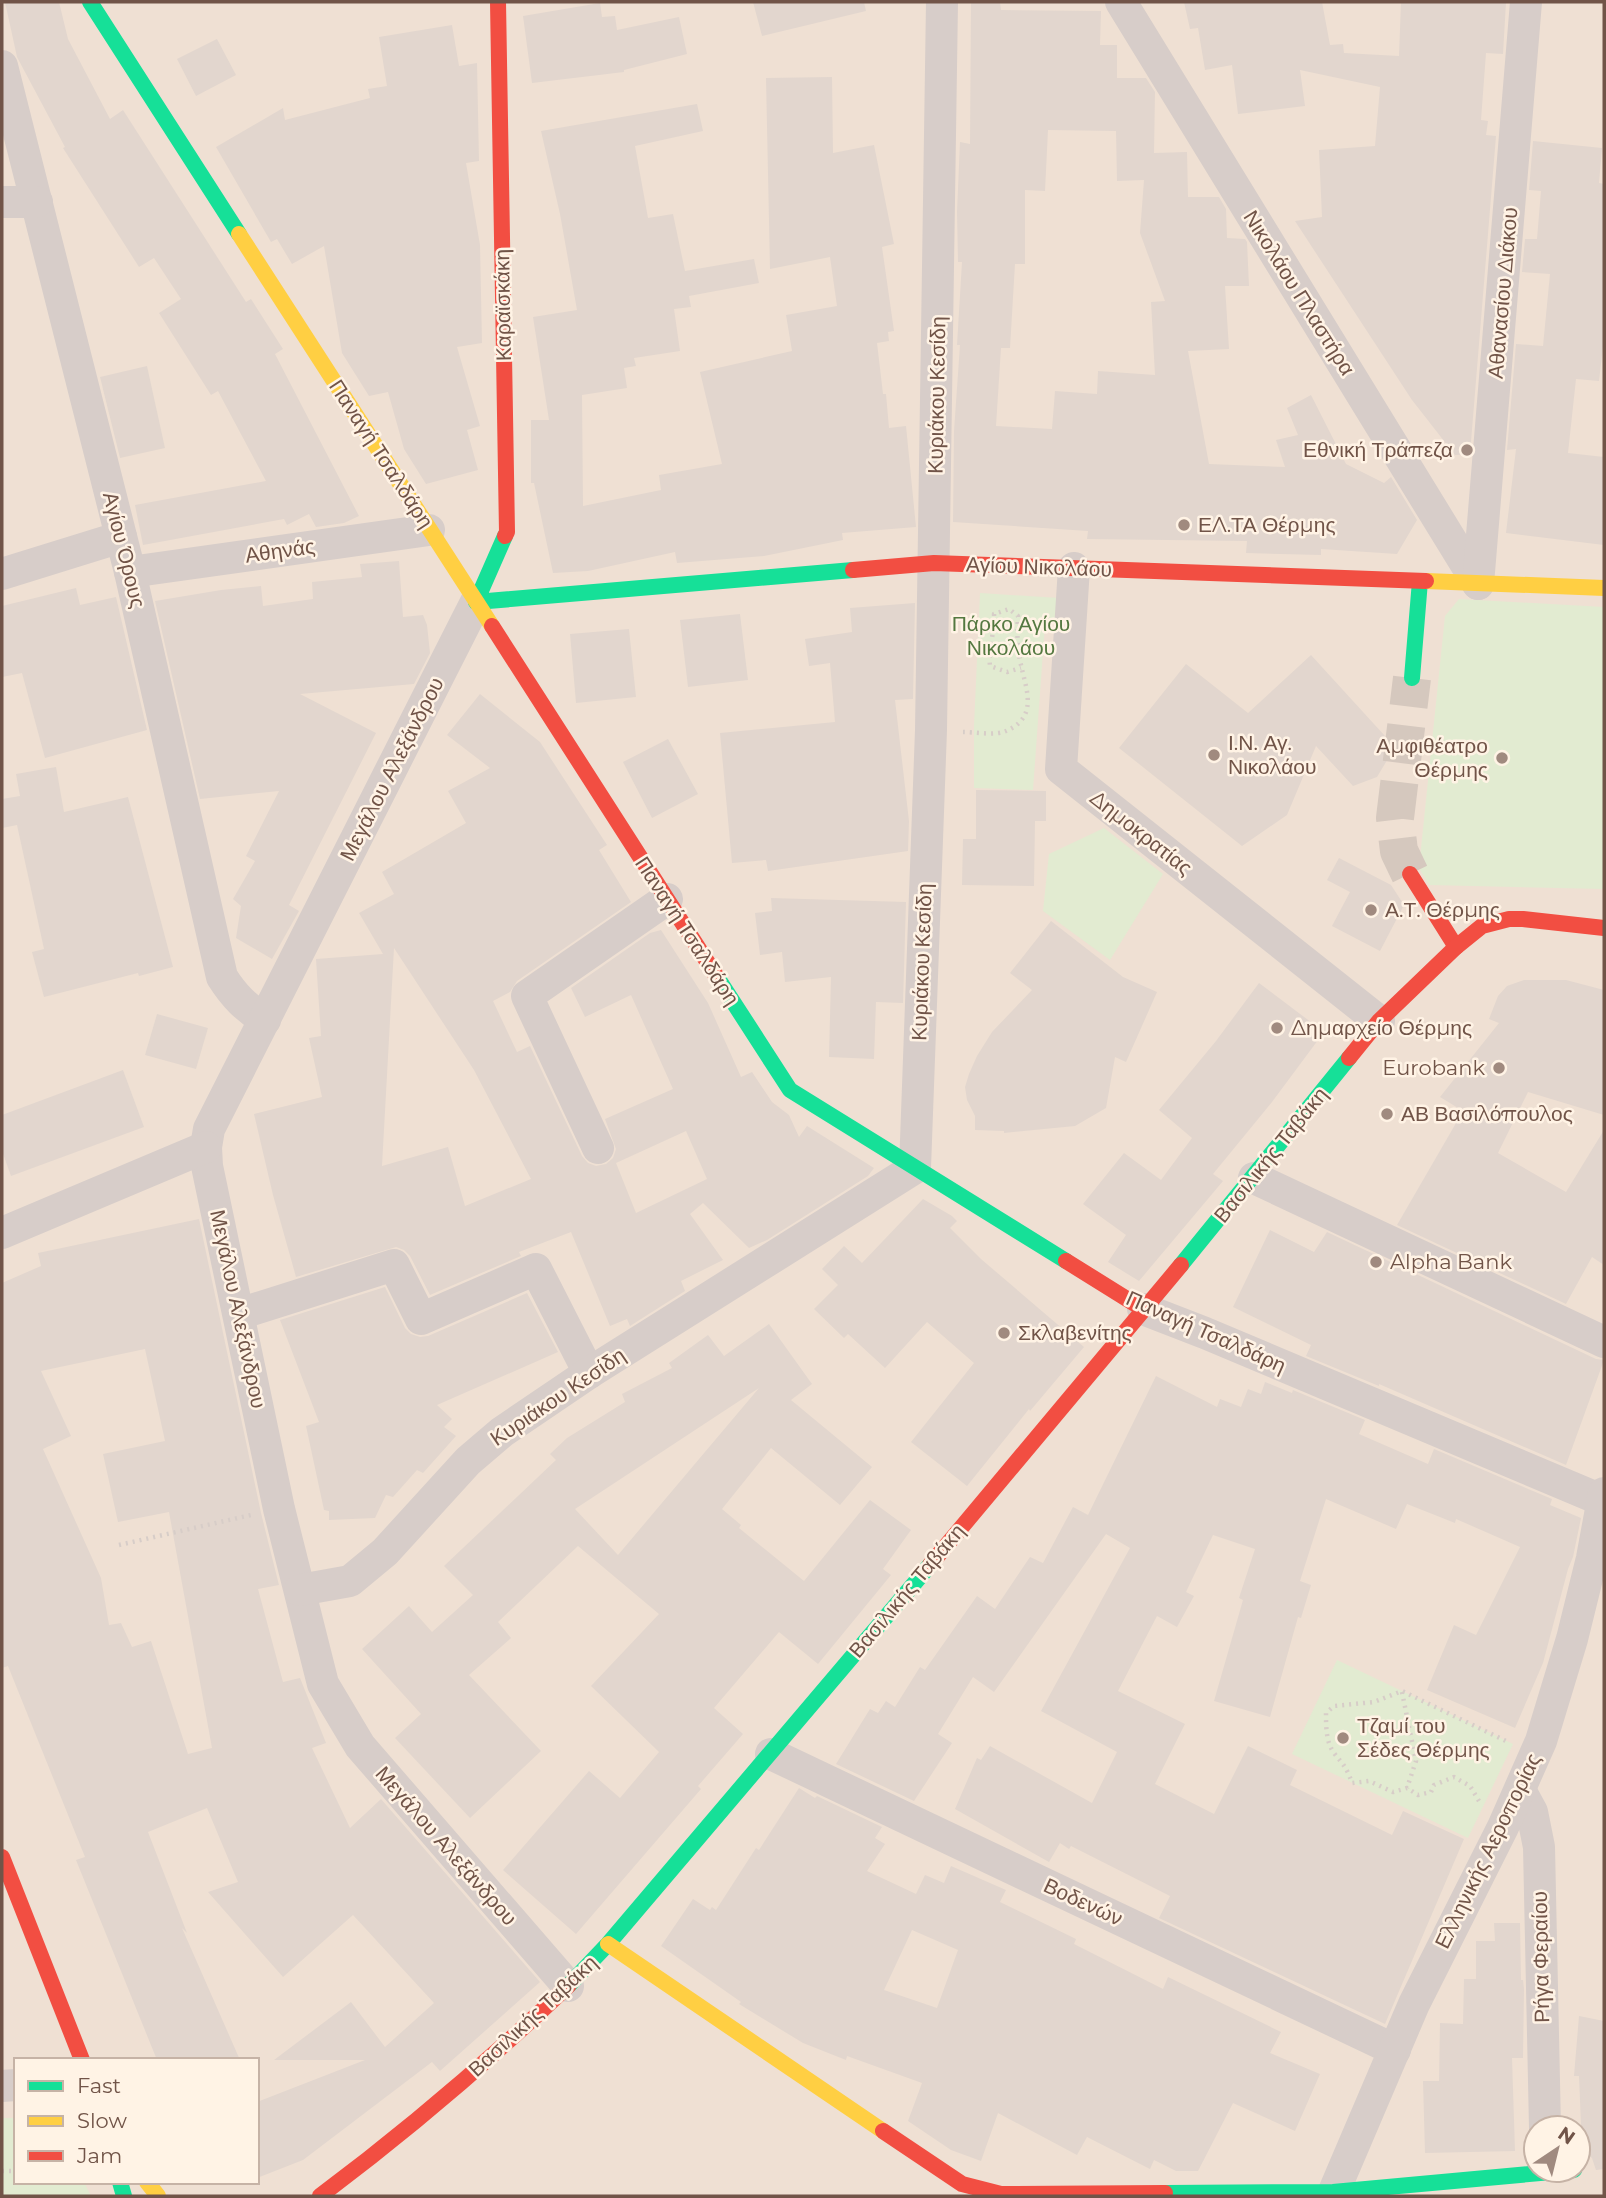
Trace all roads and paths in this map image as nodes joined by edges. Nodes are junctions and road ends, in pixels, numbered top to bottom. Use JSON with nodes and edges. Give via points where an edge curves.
{"nodes":[{"id":1,"x":90,"y":2,"type":"edge"},
{"id":2,"x":498,"y":2,"type":"edge"},
{"id":3,"x":942,"y":2,"type":"edge"},
{"id":4,"x":1121,"y":2,"type":"edge"},
{"id":5,"x":1526,"y":2,"type":"edge"},
{"id":6,"x":2,"y":65,"type":"edge"},
{"id":7,"x":2,"y":202,"type":"edge"},
{"id":8,"x":37,"y":202,"type":"junction"},
{"id":9,"x":429,"y":530,"type":"junction"},
{"id":10,"x":121,"y":537,"type":"junction"},
{"id":11,"x":934,"y":563,"type":"junction"},
{"id":12,"x":1074,"y":568,"type":"junction"},
{"id":13,"x":130,"y":572,"type":"junction"},
{"id":14,"x":2,"y":574,"type":"edge"},
{"id":15,"x":1420,"y":581,"type":"junction"},
{"id":16,"x":1478,"y":583,"type":"junction"},
{"id":17,"x":1604,"y":588,"type":"edge"},
{"id":18,"x":476,"y":602,"type":"junction"},
{"id":19,"x":1021,"y":668,"type":"junction"},
{"id":20,"x":1412,"y":678,"type":"tunnel mouth"},
{"id":21,"x":959,"y":732,"type":"dead end"},
{"id":22,"x":1410,"y":874,"type":"tunnel mouth"},
{"id":23,"x":667,"y":899,"type":"junction"},
{"id":24,"x":1604,"y":928,"type":"edge"},
{"id":25,"x":1456,"y":947,"type":"junction"},
{"id":26,"x":265,"y":1020,"type":"junction"},
{"id":27,"x":1379,"y":1021,"type":"junction"},
{"id":28,"x":206,"y":1147,"type":"junction"},
{"id":29,"x":598,"y":1148,"type":"dead end"},
{"id":30,"x":915,"y":1168,"type":"junction"},
{"id":31,"x":1254,"y":1178,"type":"junction"},
{"id":32,"x":2,"y":1233,"type":"edge"},
{"id":33,"x":1143,"y":1309,"type":"junction"},
{"id":34,"x":239,"y":1314,"type":"junction"},
{"id":35,"x":1604,"y":1342,"type":"edge"},
{"id":36,"x":589,"y":1373,"type":"junction"},
{"id":37,"x":1604,"y":1498,"type":"edge"},
{"id":38,"x":279,"y":1509,"type":"junction"},
{"id":39,"x":119,"y":1545,"type":"dead end"},
{"id":40,"x":300,"y":1590,"type":"junction"},
{"id":41,"x":1402,"y":1691,"type":"junction"},
{"id":42,"x":771,"y":1754,"type":"junction"},
{"id":43,"x":1407,"y":1788,"type":"junction"},
{"id":44,"x":1520,"y":1790,"type":"junction"},
{"id":45,"x":1503,"y":1827,"type":"junction"},
{"id":46,"x":2,"y":1857,"type":"edge"},
{"id":47,"x":608,"y":1944,"type":"junction"},
{"id":48,"x":568,"y":1986,"type":"junction"},
{"id":49,"x":1395,"y":2050,"type":"junction"},
{"id":50,"x":81,"y":2058,"type":"edge"},
{"id":51,"x":1545,"y":2114,"type":"edge"},
{"id":52,"x":1522,"y":2175,"type":"edge"},
{"id":53,"x":1333,"y":2194,"type":"edge"},
{"id":54,"x":320,"y":2196,"type":"edge"}],
"edges":[{"from":1,"to":9,"type":"street","name":"Παναγή Τσαλδάρη"},
{"from":2,"to":18,"type":"street","name":"Καραϊσκάκη","via":[[507,532]]},
{"from":3,"to":11,"type":"street","name":"Κυριάκου Κεσίδη"},
{"from":4,"to":16,"type":"street","name":"Νικολάου Πλαστήρα"},
{"from":5,"to":16,"type":"street","name":"Αθανασίου Διάκου"},
{"from":6,"to":8,"type":"street","name":"Αγίου Όρους"},
{"from":7,"to":8,"type":"street"},
{"from":8,"to":10,"type":"street","name":"Αγίου Όρους"},
{"from":9,"to":13,"type":"street","name":"Αθηνάς"},
{"from":9,"to":18,"type":"street","name":"Παναγή Τσαλδάρη"},
{"from":10,"to":13,"type":"street","name":"Αγίου Όρους"},
{"from":10,"to":14,"type":"street"},
{"from":11,"to":12,"type":"street","name":"Αγίου Νικολάου"},
{"from":11,"to":18,"type":"street","name":"Αγίου Νικολάου"},
{"from":11,"to":30,"type":"street","name":"Κυριάκου Κεσίδη"},
{"from":12,"to":15,"type":"street","name":"Αγίου Νικολάου"},
{"from":12,"to":27,"type":"street","name":"Δημοκρατίας","via":[[1061,769]]},
{"from":13,"to":26,"type":"street","name":"Αγίου Όρους","via":[[222,977],[247,1009]]},
{"from":15,"to":16,"type":"street","name":"Αγίου Νικολάου"},
{"from":15,"to":20,"type":"street"},
{"from":16,"to":17,"type":"street","name":"Αγίου Νικολάου"},
{"from":18,"to":23,"type":"street","name":"Παναγή Τσαλδάρη"},
{"from":18,"to":26,"type":"street","name":"Μεγάλου Αλεξάνδρου"},
{"from":19,"to":19,"type":"path","via":[[1018,616],[1009,609],[993,614],[990,666],[1007,672]]},
{"from":19,"to":21,"type":"path","via":[[1029,701],[1022,719],[1005,732]]},
{"from":22,"to":25,"type":"street"},
{"from":23,"to":29,"type":"street","via":[[527,996]]},
{"from":23,"to":30,"type":"street","name":"Παναγή Τσαλδάρη","via":[[790,1090]]},
{"from":24,"to":25,"type":"street","name":"Βασιλικής Ταβάκη","via":[[1509,919],[1482,926]]},
{"from":25,"to":27,"type":"street","name":"Βασιλικής Ταβάκη"},
{"from":26,"to":28,"type":"street","name":"Μεγάλου Αλεξάνδρου","via":[[209,1129]]},
{"from":27,"to":31,"type":"street","name":"Βασιλικής Ταβάκη"},
{"from":28,"to":32,"type":"street"},
{"from":28,"to":34,"type":"street","name":"Μεγάλου Αλεξάνδρου"},
{"from":30,"to":33,"type":"street","name":"Παναγή Τσαλδάρη"},
{"from":30,"to":36,"type":"street","name":"Κυριάκου Κεσίδη"},
{"from":31,"to":33,"type":"street","name":"Βασιλικής Ταβάκη"},
{"from":31,"to":35,"type":"street"},
{"from":33,"to":37,"type":"street","name":"Παναγή Τσαλδάρη"},
{"from":33,"to":42,"type":"street","name":"Βασιλικής Ταβάκη"},
{"from":34,"to":36,"type":"street","via":[[394,1265],[421,1319],[536,1269]]},
{"from":34,"to":38,"type":"street","name":"Μεγάλου Αλεξάνδρου"},
{"from":36,"to":40,"type":"street","name":"Κυριάκου Κεσίδη","via":[[468,1461],[385,1552],[351,1581]]},
{"from":37,"to":44,"type":"street","name":"Ελληνικής Αεροπορίας","via":[[1572,1639],[1541,1741]]},
{"from":38,"to":39,"type":"path"},
{"from":38,"to":40,"type":"street","name":"Μεγάλου Αλεξάνδρου"},
{"from":40,"to":48,"type":"street","name":"Μεγάλου Αλεξάνδρου","via":[[323,1684],[360,1746]]},
{"from":41,"to":43,"type":"path","via":[[1416,1761]]},
{"from":41,"to":43,"type":"path","via":[[1374,1702],[1334,1706],[1326,1713],[1326,1733],[1352,1783],[1369,1781],[1393,1792]]},
{"from":41,"to":44,"type":"path","via":[[1513,1744]]},
{"from":42,"to":47,"type":"street","name":"Βασιλικής Ταβάκη"},
{"from":42,"to":49,"type":"street","name":"Βοδενών"},
{"from":43,"to":45,"type":"path","via":[[1418,1795],[1431,1792],[1434,1785],[1454,1777],[1470,1786],[1482,1808]]},
{"from":44,"to":45,"type":"street","name":"Ελληνικής Αεροπορίας"},
{"from":44,"to":51,"type":"street","name":"Ρήγα Φεραίου","via":[[1532,1812],[1539,1847]]},
{"from":45,"to":49,"type":"street","name":"Ελληνικής Αεροπορίας"},
{"from":46,"to":50,"type":"street"},
{"from":47,"to":48,"type":"street","name":"Βασιλικής Ταβάκη"},
{"from":47,"to":53,"type":"street","via":[[962,2184],[1027,2196]]},
{"from":48,"to":54,"type":"street","name":"Βασιλικής Ταβάκη","via":[[464,2081]]},
{"from":49,"to":53,"type":"street","name":"Ελληνικής Αεροπορίας"},
{"from":52,"to":53,"type":"street"}]}
